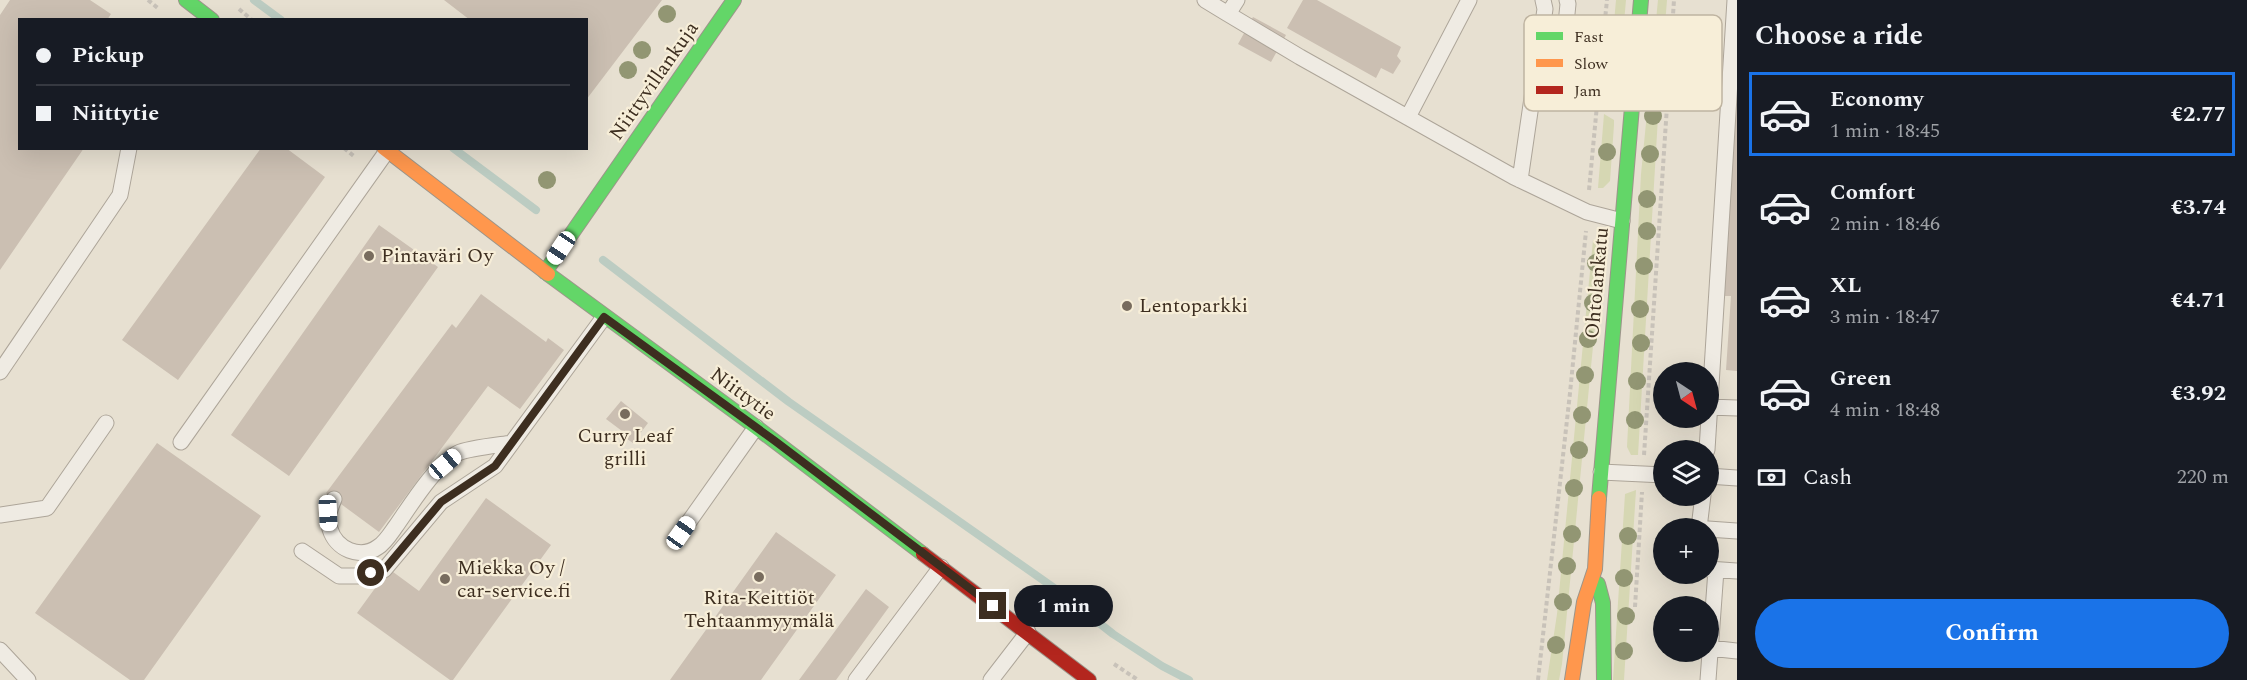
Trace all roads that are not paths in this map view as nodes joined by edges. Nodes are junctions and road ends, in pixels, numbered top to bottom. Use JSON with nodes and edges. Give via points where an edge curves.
{"nodes":[{"id":1,"x":186,"y":0,"type":"edge"},
{"id":2,"x":734,"y":0,"type":"edge"},
{"id":3,"x":1205,"y":0,"type":"edge"},
{"id":4,"x":1237,"y":0,"type":"edge"},
{"id":5,"x":1469,"y":0,"type":"edge"},
{"id":6,"x":1543,"y":0,"type":"edge"},
{"id":7,"x":1567,"y":0,"type":"edge"},
{"id":8,"x":1641,"y":0,"type":"edge"},
{"id":9,"x":1735,"y":0,"type":"edge"},
{"id":10,"x":1228,"y":14,"type":"junction"},
{"id":11,"x":1544,"y":15,"type":"edge"},
{"id":12,"x":1567,"y":15,"type":"edge"},
{"id":13,"x":1640,"y":15,"type":"edge"},
{"id":14,"x":209,"y":18,"type":"edge"},
{"id":15,"x":1530,"y":111,"type":"edge"},
{"id":16,"x":1632,"y":111,"type":"edge"},
{"id":17,"x":1408,"y":117,"type":"junction"},
{"id":18,"x":129,"y":150,"type":"edge"},
{"id":19,"x":386,"y":150,"type":"edge"},
{"id":20,"x":1520,"y":180,"type":"junction"},
{"id":21,"x":1622,"y":221,"type":"junction"},
{"id":22,"x":545,"y":272,"type":"junction"},
{"id":23,"x":604,"y":317,"type":"junction"},
{"id":24,"x":1712,"y":362,"type":"edge"},
{"id":25,"x":0,"y":372,"type":"edge"},
{"id":26,"x":1719,"y":407,"type":"edge"},
{"id":27,"x":1737,"y":408,"type":"edge"},
{"id":28,"x":106,"y":423,"type":"dead end"},
{"id":29,"x":756,"y":428,"type":"junction"},
{"id":30,"x":181,"y":442,"type":"dead end"},
{"id":31,"x":512,"y":443,"type":"junction"},
{"id":32,"x":1601,"y":472,"type":"junction"},
{"id":33,"x":1653,"y":475,"type":"edge"},
{"id":34,"x":1719,"y":477,"type":"edge"},
{"id":35,"x":1737,"y":478,"type":"edge"},
{"id":36,"x":334,"y":499,"type":"dead end"},
{"id":37,"x":0,"y":515,"type":"edge"},
{"id":38,"x":1719,"y":530,"type":"edge"},
{"id":39,"x":1737,"y":531,"type":"edge"},
{"id":40,"x":681,"y":533,"type":"dead end"},
{"id":41,"x":302,"y":551,"type":"dead end"},
{"id":42,"x":941,"y":567,"type":"junction"},
{"id":43,"x":1595,"y":570,"type":"junction"},
{"id":44,"x":1719,"y":570,"type":"edge"},
{"id":45,"x":1737,"y":571,"type":"edge"},
{"id":46,"x":1028,"y":632,"type":"junction"},
{"id":47,"x":1719,"y":649,"type":"edge"},
{"id":48,"x":0,"y":650,"type":"edge"},
{"id":49,"x":1737,"y":651,"type":"edge"},
{"id":50,"x":1709,"y":662,"type":"edge"},
{"id":51,"x":1087,"y":677,"type":"edge"},
{"id":52,"x":28,"y":680,"type":"edge"},
{"id":53,"x":856,"y":680,"type":"edge"},
{"id":54,"x":992,"y":680,"type":"edge"},
{"id":55,"x":1572,"y":680,"type":"edge"},
{"id":56,"x":1604,"y":680,"type":"edge"},
{"id":57,"x":1708,"y":680,"type":"edge"}],
"edges":[{"from":1,"to":14,"type":"street"},
{"from":2,"to":22,"type":"street","name":"Niittyvillankuja"},
{"from":3,"to":10,"type":"lane"},
{"from":4,"to":10,"type":"lane"},
{"from":5,"to":17,"type":"lane"},
{"from":6,"to":11,"type":"lane"},
{"from":7,"to":12,"type":"lane"},
{"from":8,"to":13,"type":"street","name":"Ohtolankatu"},
{"from":9,"to":24,"type":"lane"},
{"from":10,"to":17,"type":"lane"},
{"from":15,"to":20,"type":"lane"},
{"from":16,"to":21,"type":"street","name":"Ohtolankatu"},
{"from":17,"to":20,"type":"lane"},
{"from":18,"to":25,"type":"lane","via":[[120,195]]},
{"from":19,"to":22,"type":"street","name":"Niittytie"},
{"from":19,"to":30,"type":"lane"},
{"from":20,"to":21,"type":"lane","via":[[1587,212]]},
{"from":21,"to":32,"type":"street","name":"Ohtolankatu"},
{"from":22,"to":23,"type":"street","name":"Niittytie"},
{"from":23,"to":29,"type":"street","name":"Niittytie"},
{"from":23,"to":31,"type":"lane"},
{"from":26,"to":27,"type":"lane"},
{"from":28,"to":37,"type":"lane","via":[[47,508]]},
{"from":29,"to":40,"type":"lane"},
{"from":29,"to":42,"type":"street","name":"Niittytie"},
{"from":31,"to":36,"type":"lane","via":[[458,452],[428,482],[377,548],[356,552],[344,549],[333,539],[328,513]]},
{"from":31,"to":41,"type":"lane","via":[[495,466],[441,502],[384,570],[339,576]]},
{"from":32,"to":33,"type":"lane"},
{"from":32,"to":43,"type":"street","name":"Ohtolankatu"},
{"from":34,"to":35,"type":"lane"},
{"from":38,"to":39,"type":"lane"},
{"from":42,"to":46,"type":"street","name":"Niittytie"},
{"from":42,"to":53,"type":"lane"},
{"from":43,"to":55,"type":"street","name":"Ohtolankatu","via":[[1584,602]]},
{"from":43,"to":56,"type":"street","name":"Ohtolankatu","via":[[1604,603]]},
{"from":44,"to":45,"type":"lane"},
{"from":46,"to":51,"type":"street","name":"Niittytie"},
{"from":46,"to":54,"type":"lane"},
{"from":47,"to":49,"type":"lane"},
{"from":48,"to":52,"type":"lane"},
{"from":50,"to":57,"type":"lane"}]}
